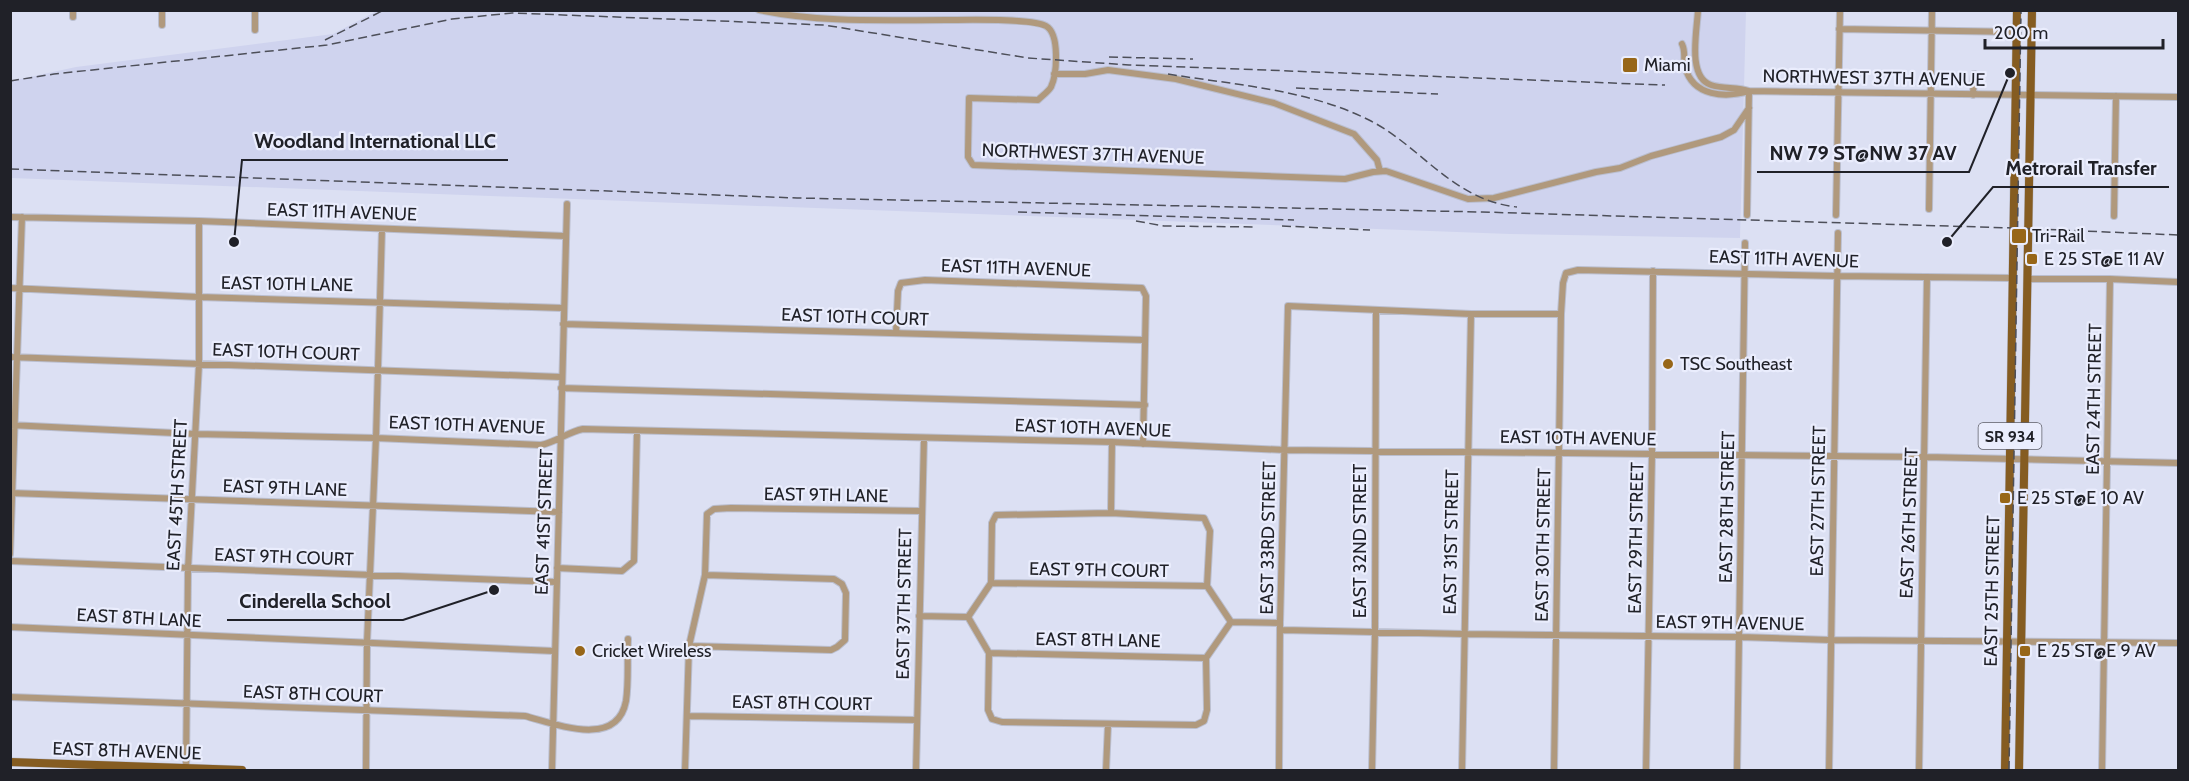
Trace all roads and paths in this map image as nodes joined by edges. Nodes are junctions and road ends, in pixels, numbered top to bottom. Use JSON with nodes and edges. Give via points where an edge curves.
{"nodes":[{"id":1,"x":162,"y":10,"type":"edge"},
{"id":2,"x":255,"y":10,"type":"edge"},
{"id":3,"x":759,"y":10,"type":"edge"},
{"id":4,"x":1698,"y":10,"type":"edge"},
{"id":5,"x":1840,"y":10,"type":"edge"},
{"id":6,"x":1932,"y":10,"type":"edge"},
{"id":7,"x":2017,"y":10,"type":"edge"},
{"id":8,"x":2032,"y":10,"type":"edge"},
{"id":9,"x":162,"y":25,"type":"dead end"},
{"id":10,"x":1839,"y":29,"type":"junction"},
{"id":11,"x":255,"y":30,"type":"dead end"},
{"id":12,"x":1932,"y":32,"type":"junction"},
{"id":13,"x":2017,"y":32,"type":"junction"},
{"id":14,"x":1682,"y":44,"type":"dead end"},
{"id":15,"x":1054,"y":74,"type":"junction"},
{"id":16,"x":1974,"y":74,"type":"dead end"},
{"id":17,"x":1749,"y":91,"type":"junction"},
{"id":18,"x":1838,"y":93,"type":"junction"},
{"id":19,"x":1930,"y":94,"type":"junction"},
{"id":20,"x":1973,"y":94,"type":"junction"},
{"id":21,"x":2016,"y":95,"type":"junction"},
{"id":22,"x":2032,"y":95,"type":"junction"},
{"id":23,"x":2116,"y":96,"type":"junction"},
{"id":24,"x":2178,"y":97,"type":"edge"},
{"id":25,"x":1749,"y":108,"type":"junction"},
{"id":26,"x":1380,"y":171,"type":"junction"},
{"id":27,"x":567,"y":204,"type":"dead end"},
{"id":28,"x":1929,"y":210,"type":"dead end"},
{"id":29,"x":1747,"y":215,"type":"dead end"},
{"id":30,"x":1836,"y":215,"type":"dead end"},
{"id":31,"x":10,"y":216,"type":"edge"},
{"id":32,"x":2114,"y":216,"type":"dead end"},
{"id":33,"x":22,"y":217,"type":"junction"},
{"id":34,"x":199,"y":221,"type":"junction"},
{"id":35,"x":382,"y":229,"type":"junction"},
{"id":36,"x":1838,"y":233,"type":"dead end"},
{"id":37,"x":565,"y":236,"type":"junction"},
{"id":38,"x":1745,"y":243,"type":"dead end"},
{"id":39,"x":1653,"y":271,"type":"junction"},
{"id":40,"x":1745,"y":273,"type":"junction"},
{"id":41,"x":1837,"y":276,"type":"junction"},
{"id":42,"x":1928,"y":277,"type":"junction"},
{"id":43,"x":2012,"y":278,"type":"junction"},
{"id":44,"x":2028,"y":279,"type":"junction"},
{"id":45,"x":2110,"y":279,"type":"junction"},
{"id":46,"x":2178,"y":282,"type":"edge"},
{"id":47,"x":1563,"y":283,"type":"joint"},
{"id":48,"x":10,"y":288,"type":"edge"},
{"id":49,"x":19,"y":288,"type":"junction"},
{"id":50,"x":199,"y":297,"type":"junction"},
{"id":51,"x":379,"y":302,"type":"junction"},
{"id":52,"x":563,"y":309,"type":"junction"},
{"id":53,"x":1376,"y":311,"type":"junction"},
{"id":54,"x":1471,"y":314,"type":"junction"},
{"id":55,"x":1561,"y":314,"type":"junction"},
{"id":56,"x":564,"y":324,"type":"junction"},
{"id":57,"x":896,"y":333,"type":"junction"},
{"id":58,"x":1145,"y":340,"type":"junction"},
{"id":59,"x":2011,"y":349,"type":"junction"},
{"id":60,"x":2026,"y":349,"type":"junction"},
{"id":61,"x":14,"y":357,"type":"edge"},
{"id":62,"x":199,"y":364,"type":"junction"},
{"id":63,"x":377,"y":370,"type":"junction"},
{"id":64,"x":561,"y":377,"type":"junction"},
{"id":65,"x":561,"y":388,"type":"junction"},
{"id":66,"x":1145,"y":405,"type":"junction"},
{"id":67,"x":13,"y":425,"type":"edge"},
{"id":68,"x":637,"y":431,"type":"junction"},
{"id":69,"x":195,"y":434,"type":"junction"},
{"id":70,"x":376,"y":438,"type":"junction"},
{"id":71,"x":562,"y":438,"type":"junction"},
{"id":72,"x":924,"y":438,"type":"junction"},
{"id":73,"x":1112,"y":442,"type":"junction"},
{"id":74,"x":1143,"y":444,"type":"junction"},
{"id":75,"x":1285,"y":450,"type":"junction"},
{"id":76,"x":1374,"y":450,"type":"junction"},
{"id":77,"x":1468,"y":452,"type":"junction"},
{"id":78,"x":1560,"y":452,"type":"junction"},
{"id":79,"x":1652,"y":453,"type":"junction"},
{"id":80,"x":1742,"y":455,"type":"junction"},
{"id":81,"x":1834,"y":458,"type":"junction"},
{"id":82,"x":1926,"y":458,"type":"junction"},
{"id":83,"x":2010,"y":460,"type":"junction"},
{"id":84,"x":2025,"y":460,"type":"junction"},
{"id":85,"x":2108,"y":463,"type":"junction"},
{"id":86,"x":2178,"y":463,"type":"edge"},
{"id":87,"x":11,"y":493,"type":"edge"},
{"id":88,"x":191,"y":500,"type":"junction"},
{"id":89,"x":372,"y":507,"type":"junction"},
{"id":90,"x":921,"y":511,"type":"junction"},
{"id":91,"x":559,"y":512,"type":"junction"},
{"id":92,"x":1111,"y":513,"type":"junction"},
{"id":93,"x":10,"y":554,"type":"edge"},
{"id":94,"x":10,"y":561,"type":"edge"},
{"id":95,"x":557,"y":568,"type":"junction"},
{"id":96,"x":188,"y":569,"type":"junction"},
{"id":97,"x":370,"y":574,"type":"junction"},
{"id":98,"x":705,"y":575,"type":"junction"},
{"id":99,"x":556,"y":582,"type":"junction"},
{"id":100,"x":991,"y":583,"type":"junction"},
{"id":101,"x":1207,"y":586,"type":"junction"},
{"id":102,"x":919,"y":615,"type":"junction"},
{"id":103,"x":968,"y":617,"type":"junction"},
{"id":104,"x":1231,"y":622,"type":"junction"},
{"id":105,"x":1281,"y":626,"type":"junction"},
{"id":106,"x":10,"y":627,"type":"edge"},
{"id":107,"x":1375,"y":632,"type":"junction"},
{"id":108,"x":1464,"y":634,"type":"junction"},
{"id":109,"x":1557,"y":635,"type":"junction"},
{"id":110,"x":186,"y":636,"type":"junction"},
{"id":111,"x":1649,"y":637,"type":"junction"},
{"id":112,"x":1740,"y":637,"type":"junction"},
{"id":113,"x":628,"y":639,"type":"dead end"},
{"id":114,"x":1830,"y":640,"type":"junction"},
{"id":115,"x":1921,"y":640,"type":"junction"},
{"id":116,"x":2006,"y":641,"type":"junction"},
{"id":117,"x":2022,"y":641,"type":"junction"},
{"id":118,"x":2103,"y":641,"type":"junction"},
{"id":119,"x":367,"y":642,"type":"junction"},
{"id":120,"x":2178,"y":643,"type":"edge"},
{"id":121,"x":689,"y":646,"type":"junction"},
{"id":122,"x":554,"y":651,"type":"junction"},
{"id":123,"x":990,"y":653,"type":"junction"},
{"id":124,"x":1206,"y":658,"type":"junction"},
{"id":125,"x":10,"y":697,"type":"edge"},
{"id":126,"x":186,"y":704,"type":"junction"},
{"id":127,"x":366,"y":711,"type":"junction"},
{"id":128,"x":687,"y":716,"type":"junction"},
{"id":129,"x":917,"y":720,"type":"junction"},
{"id":130,"x":552,"y":723,"type":"junction"},
{"id":131,"x":1108,"y":725,"type":"junction"},
{"id":132,"x":10,"y":762,"type":"edge"},
{"id":133,"x":98,"y":768,"type":"edge"},
{"id":134,"x":185,"y":770,"type":"edge"},
{"id":135,"x":242,"y":771,"type":"edge"},
{"id":136,"x":366,"y":771,"type":"edge"},
{"id":137,"x":552,"y":771,"type":"edge"},
{"id":138,"x":686,"y":771,"type":"edge"},
{"id":139,"x":916,"y":771,"type":"edge"},
{"id":140,"x":1106,"y":771,"type":"edge"},
{"id":141,"x":1279,"y":771,"type":"edge"},
{"id":142,"x":1372,"y":771,"type":"edge"},
{"id":143,"x":1462,"y":771,"type":"edge"},
{"id":144,"x":1554,"y":771,"type":"edge"},
{"id":145,"x":1646,"y":771,"type":"edge"},
{"id":146,"x":1737,"y":771,"type":"edge"},
{"id":147,"x":1828,"y":771,"type":"edge"},
{"id":148,"x":1919,"y":771,"type":"edge"},
{"id":149,"x":2005,"y":771,"type":"edge"},
{"id":150,"x":2019,"y":771,"type":"edge"},
{"id":151,"x":2102,"y":771,"type":"edge"}],
"edges":[{"from":1,"to":9,"type":"street"},
{"from":2,"to":11,"type":"street"},
{"from":3,"to":15,"type":"street","name":"NORTHWEST 37TH AVENUE","via":[[822,19],[1039,24],[1050,28],[1055,38]]},
{"from":4,"to":17,"type":"street","name":"NORTHWEST 37TH AVENUE","via":[[1695,64],[1699,75],[1710,85]]},
{"from":5,"to":10,"type":"street"},
{"from":6,"to":12,"type":"street"},
{"from":7,"to":13,"type":"main road","number":"SR 934"},
{"from":8,"to":22,"type":"main road","number":"SR 934"},
{"from":10,"to":12,"type":"street"},
{"from":10,"to":18,"type":"street"},
{"from":12,"to":13,"type":"street"},
{"from":12,"to":19,"type":"street"},
{"from":13,"to":21,"type":"main road","number":"SR 934"},
{"from":14,"to":17,"type":"street","name":"NORTHWEST 37TH AVENUE","via":[[1686,71],[1701,90],[1737,95]]},
{"from":15,"to":26,"type":"street","via":[[1108,70],[1176,79],[1274,103],[1354,134],[1378,162]]},
{"from":15,"to":26,"type":"street","name":"NORTHWEST 37TH AVENUE","via":[[1050,87],[1038,100],[969,98],[968,157],[973,165],[1345,179]]},
{"from":16,"to":20,"type":"street"},
{"from":17,"to":18,"type":"street","name":"NORTHWEST 37TH AVENUE"},
{"from":17,"to":25,"type":"street"},
{"from":18,"to":19,"type":"street","name":"NORTHWEST 37TH AVENUE"},
{"from":18,"to":30,"type":"street"},
{"from":19,"to":20,"type":"street","name":"NORTHWEST 37TH AVENUE"},
{"from":19,"to":28,"type":"street"},
{"from":20,"to":21,"type":"street","name":"NORTHWEST 37TH AVENUE"},
{"from":21,"to":22,"type":"street","name":"NORTHWEST 37TH AVENUE"},
{"from":21,"to":43,"type":"main road","name":"EAST 25TH STREET","number":"SR 934"},
{"from":22,"to":23,"type":"street","name":"NORTHWEST 37TH AVENUE"},
{"from":22,"to":44,"type":"main road","number":"SR 934"},
{"from":23,"to":24,"type":"street","name":"NORTHWEST 37TH AVENUE"},
{"from":23,"to":32,"type":"street"},
{"from":25,"to":26,"type":"street","name":"NORTHWEST 37TH AVENUE","via":[[1734,130],[1720,137],[1620,168],[1494,198],[1468,199]]},
{"from":25,"to":29,"type":"street"},
{"from":27,"to":37,"type":"street","name":"EAST 41ST STREET"},
{"from":31,"to":33,"type":"street","name":"EAST 11TH AVENUE"},
{"from":33,"to":34,"type":"street","name":"EAST 11TH AVENUE"},
{"from":33,"to":49,"type":"street"},
{"from":34,"to":35,"type":"street","name":"EAST 11TH AVENUE"},
{"from":34,"to":50,"type":"street","name":"EAST 45TH STREET"},
{"from":35,"to":37,"type":"street","name":"EAST 11TH AVENUE"},
{"from":35,"to":51,"type":"street"},
{"from":36,"to":41,"type":"street","name":"EAST 27TH STREET"},
{"from":37,"to":52,"type":"street","name":"EAST 41ST STREET"},
{"from":38,"to":40,"type":"street","name":"EAST 28TH STREET"},
{"from":39,"to":40,"type":"street","name":"EAST 11TH AVENUE"},
{"from":39,"to":47,"type":"street","name":"EAST 11TH AVENUE","via":[[1578,270],[1566,273]]},
{"from":39,"to":79,"type":"street","name":"EAST 29TH STREET"},
{"from":40,"to":41,"type":"street","name":"EAST 11TH AVENUE"},
{"from":40,"to":80,"type":"street","name":"EAST 28TH STREET"},
{"from":41,"to":42,"type":"street","name":"EAST 11TH AVENUE"},
{"from":41,"to":81,"type":"street","name":"EAST 27TH STREET"},
{"from":42,"to":43,"type":"street","name":"EAST 11TH AVENUE"},
{"from":42,"to":82,"type":"street","name":"EAST 26TH STREET"},
{"from":43,"to":59,"type":"main road","name":"EAST 25TH STREET","number":"SR 934"},
{"from":44,"to":45,"type":"street"},
{"from":44,"to":60,"type":"main road","number":"SR 934"},
{"from":45,"to":46,"type":"street"},
{"from":45,"to":85,"type":"street","name":"EAST 24TH STREET"},
{"from":47,"to":55,"type":"street","name":"EAST 30TH STREET"},
{"from":48,"to":49,"type":"street","name":"EAST 10TH LANE"},
{"from":49,"to":50,"type":"street","name":"EAST 10TH LANE"},
{"from":49,"to":61,"type":"street"},
{"from":50,"to":51,"type":"street","name":"EAST 10TH LANE"},
{"from":50,"to":62,"type":"street","name":"EAST 45TH STREET"},
{"from":51,"to":52,"type":"street","name":"EAST 10TH LANE"},
{"from":51,"to":63,"type":"street"},
{"from":52,"to":56,"type":"street","name":"EAST 41ST STREET"},
{"from":53,"to":54,"type":"street"},
{"from":53,"to":75,"type":"street","name":"EAST 33RD STREET","via":[[1288,306]]},
{"from":53,"to":76,"type":"street","name":"EAST 32ND STREET"},
{"from":54,"to":55,"type":"street"},
{"from":54,"to":77,"type":"street","name":"EAST 31ST STREET"},
{"from":55,"to":78,"type":"street","name":"EAST 30TH STREET"},
{"from":56,"to":57,"type":"street","name":"EAST 10TH COURT"},
{"from":56,"to":64,"type":"street","name":"EAST 41ST STREET"},
{"from":57,"to":58,"type":"street","name":"EAST 10TH COURT"},
{"from":57,"to":58,"type":"street","name":"EAST 11TH AVENUE","via":[[898,291],[902,283],[925,280],[1142,288],[1146,296]]},
{"from":58,"to":66,"type":"street"},
{"from":59,"to":60,"type":"main road"},
{"from":59,"to":83,"type":"main road","name":"EAST 25TH STREET","number":"SR 934"},
{"from":60,"to":84,"type":"main road","number":"SR 934"},
{"from":61,"to":62,"type":"street","name":"EAST 10TH COURT"},
{"from":61,"to":67,"type":"street"},
{"from":62,"to":63,"type":"street","name":"EAST 10TH COURT"},
{"from":62,"to":69,"type":"street","name":"EAST 45TH STREET"},
{"from":63,"to":64,"type":"street","name":"EAST 10TH COURT"},
{"from":63,"to":70,"type":"street"},
{"from":64,"to":65,"type":"street","name":"EAST 41ST STREET"},
{"from":65,"to":66,"type":"street"},
{"from":65,"to":71,"type":"street","name":"EAST 41ST STREET"},
{"from":66,"to":74,"type":"street"},
{"from":67,"to":69,"type":"street","name":"EAST 10TH AVENUE"},
{"from":67,"to":87,"type":"street"},
{"from":68,"to":71,"type":"street","name":"EAST 10TH AVENUE","via":[[583,429]]},
{"from":68,"to":72,"type":"street","name":"EAST 10TH AVENUE"},
{"from":68,"to":95,"type":"street","via":[[634,561],[622,571]]},
{"from":69,"to":70,"type":"street","name":"EAST 10TH AVENUE"},
{"from":69,"to":88,"type":"street","name":"EAST 45TH STREET"},
{"from":70,"to":71,"type":"street","name":"EAST 10TH AVENUE","via":[[541,445]]},
{"from":70,"to":89,"type":"street"},
{"from":71,"to":91,"type":"street","name":"EAST 41ST STREET"},
{"from":72,"to":73,"type":"street","name":"EAST 10TH AVENUE"},
{"from":72,"to":90,"type":"street","name":"EAST 37TH STREET"},
{"from":73,"to":74,"type":"street","name":"EAST 10TH AVENUE"},
{"from":73,"to":92,"type":"street"},
{"from":74,"to":75,"type":"street","name":"EAST 10TH AVENUE"},
{"from":75,"to":76,"type":"street","name":"EAST 10TH AVENUE"},
{"from":75,"to":105,"type":"street","name":"EAST 33RD STREET"},
{"from":76,"to":77,"type":"street","name":"EAST 10TH AVENUE"},
{"from":76,"to":107,"type":"street","name":"EAST 32ND STREET"},
{"from":77,"to":78,"type":"street","name":"EAST 10TH AVENUE"},
{"from":77,"to":108,"type":"street","name":"EAST 31ST STREET"},
{"from":78,"to":79,"type":"street","name":"EAST 10TH AVENUE"},
{"from":78,"to":109,"type":"street","name":"EAST 30TH STREET"},
{"from":79,"to":80,"type":"street","name":"EAST 10TH AVENUE"},
{"from":79,"to":111,"type":"street","name":"EAST 29TH STREET"},
{"from":80,"to":81,"type":"street","name":"EAST 10TH AVENUE"},
{"from":80,"to":112,"type":"street","name":"EAST 28TH STREET"},
{"from":81,"to":82,"type":"street","name":"EAST 10TH AVENUE"},
{"from":81,"to":114,"type":"street","name":"EAST 27TH STREET"},
{"from":82,"to":83,"type":"street","name":"EAST 10TH AVENUE"},
{"from":82,"to":115,"type":"street","name":"EAST 26TH STREET"},
{"from":83,"to":84,"type":"street","name":"EAST 10TH AVENUE"},
{"from":83,"to":116,"type":"main road","name":"EAST 25TH STREET","number":"SR 934"},
{"from":84,"to":85,"type":"street","name":"EAST 10TH AVENUE"},
{"from":84,"to":117,"type":"main road","number":"SR 934"},
{"from":85,"to":86,"type":"street","name":"EAST 10TH AVENUE"},
{"from":85,"to":118,"type":"street","name":"EAST 24TH STREET"},
{"from":87,"to":88,"type":"street","name":"EAST 9TH LANE"},
{"from":87,"to":93,"type":"street"},
{"from":88,"to":89,"type":"street","name":"EAST 9TH LANE"},
{"from":88,"to":96,"type":"street","name":"EAST 45TH STREET"},
{"from":89,"to":91,"type":"street","name":"EAST 9TH LANE"},
{"from":89,"to":97,"type":"street"},
{"from":90,"to":98,"type":"street","name":"EAST 9TH LANE","via":[[714,508],[707,514]]},
{"from":90,"to":102,"type":"street","name":"EAST 37TH STREET"},
{"from":91,"to":95,"type":"street","name":"EAST 41ST STREET"},
{"from":92,"to":100,"type":"street","via":[[996,515],[992,523]]},
{"from":92,"to":101,"type":"street","via":[[1204,518],[1210,531]]},
{"from":94,"to":96,"type":"street","name":"EAST 9TH COURT"},
{"from":95,"to":99,"type":"street","name":"EAST 41ST STREET"},
{"from":96,"to":97,"type":"street","name":"EAST 9TH COURT"},
{"from":96,"to":110,"type":"street","name":"EAST 45TH STREET"},
{"from":97,"to":99,"type":"street","name":"EAST 9TH COURT"},
{"from":97,"to":119,"type":"street"},
{"from":98,"to":121,"type":"street"},
{"from":98,"to":121,"type":"street","via":[[834,579],[846,593],[845,640],[831,650]]},
{"from":99,"to":122,"type":"street","name":"EAST 41ST STREET"},
{"from":100,"to":101,"type":"street","name":"EAST 9TH COURT"},
{"from":100,"to":103,"type":"street"},
{"from":101,"to":104,"type":"street"},
{"from":102,"to":103,"type":"street"},
{"from":102,"to":129,"type":"street","name":"EAST 37TH STREET"},
{"from":103,"to":123,"type":"street"},
{"from":104,"to":105,"type":"street","name":"EAST 9TH AVENUE"},
{"from":104,"to":124,"type":"street"},
{"from":105,"to":107,"type":"street","name":"EAST 9TH AVENUE"},
{"from":105,"to":141,"type":"street","name":"EAST 33RD STREET"},
{"from":106,"to":110,"type":"street","name":"EAST 8TH LANE"},
{"from":107,"to":108,"type":"street","name":"EAST 9TH AVENUE"},
{"from":107,"to":142,"type":"street","name":"EAST 32ND STREET"},
{"from":108,"to":109,"type":"street","name":"EAST 9TH AVENUE"},
{"from":108,"to":143,"type":"street","name":"EAST 31ST STREET"},
{"from":109,"to":111,"type":"street","name":"EAST 9TH AVENUE"},
{"from":109,"to":144,"type":"street","name":"EAST 30TH STREET"},
{"from":110,"to":119,"type":"street","name":"EAST 8TH LANE"},
{"from":110,"to":126,"type":"street","name":"EAST 45TH STREET"},
{"from":111,"to":112,"type":"street","name":"EAST 9TH AVENUE"},
{"from":111,"to":145,"type":"street","name":"EAST 29TH STREET"},
{"from":112,"to":114,"type":"street","name":"EAST 9TH AVENUE"},
{"from":112,"to":146,"type":"street","name":"EAST 28TH STREET"},
{"from":113,"to":130,"type":"street","name":"EAST 8TH COURT","via":[[626,701],[612,726],[568,729]]},
{"from":114,"to":115,"type":"street","name":"EAST 9TH AVENUE"},
{"from":114,"to":147,"type":"street","name":"EAST 27TH STREET"},
{"from":115,"to":116,"type":"street","name":"EAST 9TH AVENUE"},
{"from":115,"to":148,"type":"street","name":"EAST 26TH STREET"},
{"from":116,"to":117,"type":"street","name":"EAST 9TH AVENUE"},
{"from":116,"to":149,"type":"main road","name":"EAST 25TH STREET","number":"SR 934"},
{"from":117,"to":118,"type":"street","name":"EAST 9TH AVENUE"},
{"from":117,"to":150,"type":"main road","number":"SR 934"},
{"from":118,"to":120,"type":"street","name":"EAST 9TH AVENUE"},
{"from":118,"to":151,"type":"street","name":"EAST 24TH STREET"},
{"from":119,"to":122,"type":"street","name":"EAST 8TH LANE"},
{"from":119,"to":127,"type":"street"},
{"from":121,"to":128,"type":"street"},
{"from":122,"to":130,"type":"street","name":"EAST 41ST STREET"},
{"from":123,"to":124,"type":"street","name":"EAST 8TH LANE"},
{"from":123,"to":131,"type":"street","via":[[988,710],[992,718],[1002,722]]},
{"from":124,"to":131,"type":"street","via":[[1207,710],[1203,721],[1196,725]]},
{"from":125,"to":126,"type":"street","name":"EAST 8TH COURT"},
{"from":126,"to":127,"type":"street","name":"EAST 8TH COURT"},
{"from":126,"to":134,"type":"street","name":"EAST 45TH STREET"},
{"from":127,"to":130,"type":"street","name":"EAST 8TH COURT","via":[[525,716]]},
{"from":127,"to":136,"type":"street"},
{"from":128,"to":129,"type":"street","name":"EAST 8TH COURT"},
{"from":128,"to":138,"type":"street"},
{"from":129,"to":139,"type":"street","name":"EAST 37TH STREET"},
{"from":130,"to":137,"type":"street","name":"EAST 41ST STREET"},
{"from":131,"to":140,"type":"street"},
{"from":132,"to":133,"type":"main road","name":"EAST 8TH AVENUE"},
{"from":133,"to":134,"type":"main road","name":"EAST 8TH AVENUE"},
{"from":134,"to":135,"type":"main road","name":"EAST 8TH AVENUE"}]}
